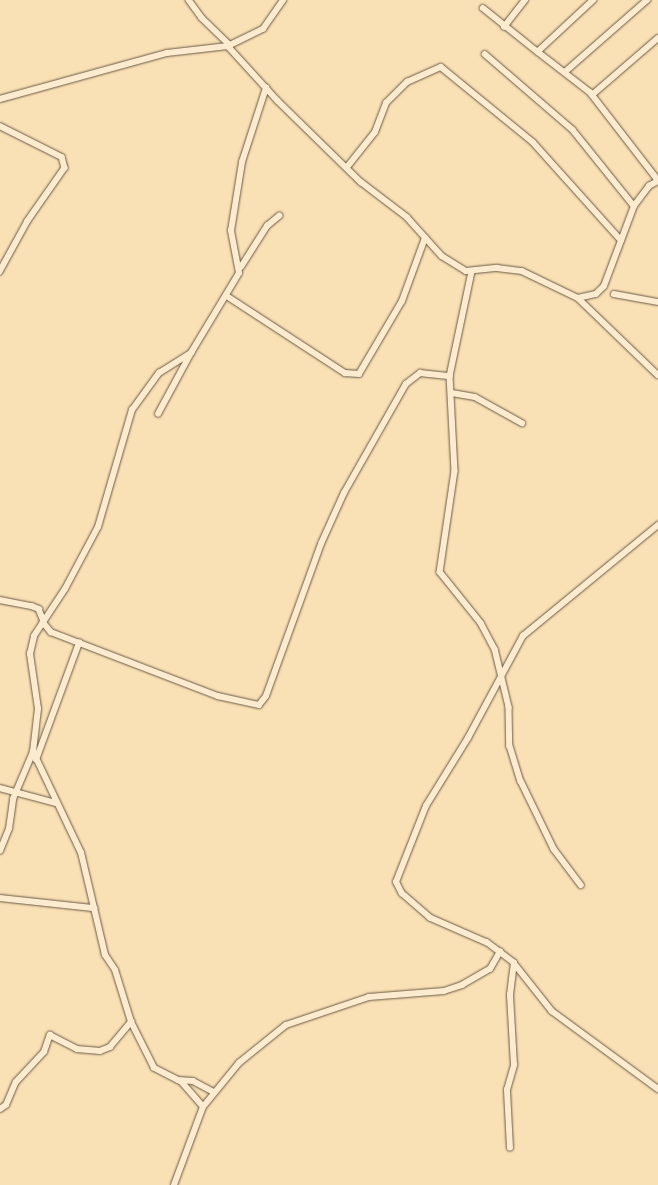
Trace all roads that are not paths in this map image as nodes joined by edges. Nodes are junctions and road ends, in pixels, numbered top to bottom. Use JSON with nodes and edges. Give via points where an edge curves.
{"nodes":[{"id":1,"x":189,"y":0,"type":"edge"},
{"id":2,"x":283,"y":0,"type":"edge"},
{"id":3,"x":525,"y":0,"type":"edge"},
{"id":4,"x":594,"y":0,"type":"edge"},
{"id":5,"x":648,"y":0,"type":"edge"},
{"id":6,"x":483,"y":8,"type":"dead end"},
{"id":7,"x":504,"y":26,"type":"junction"},
{"id":8,"x":658,"y":38,"type":"edge"},
{"id":9,"x":229,"y":46,"type":"junction"},
{"id":10,"x":538,"y":52,"type":"junction"},
{"id":11,"x":485,"y":54,"type":"dead end"},
{"id":12,"x":566,"y":71,"type":"junction"},
{"id":13,"x":266,"y":88,"type":"junction"},
{"id":14,"x":592,"y":95,"type":"junction"},
{"id":15,"x":0,"y":99,"type":"edge"},
{"id":16,"x":0,"y":126,"type":"edge"},
{"id":17,"x":348,"y":166,"type":"junction"},
{"id":18,"x":658,"y":180,"type":"edge"},
{"id":19,"x":634,"y":206,"type":"junction"},
{"id":20,"x":279,"y":216,"type":"dead end"},
{"id":21,"x":425,"y":238,"type":"junction"},
{"id":22,"x":621,"y":240,"type":"junction"},
{"id":23,"x":241,"y":267,"type":"junction"},
{"id":24,"x":0,"y":272,"type":"edge"},
{"id":25,"x":472,"y":272,"type":"junction"},
{"id":26,"x":614,"y":294,"type":"dead end"},
{"id":27,"x":227,"y":296,"type":"junction"},
{"id":28,"x":578,"y":298,"type":"junction"},
{"id":29,"x":658,"y":302,"type":"edge"},
{"id":30,"x":191,"y":353,"type":"junction"},
{"id":31,"x":658,"y":375,"type":"edge"},
{"id":32,"x":450,"y":376,"type":"junction"},
{"id":33,"x":452,"y":393,"type":"junction"},
{"id":34,"x":158,"y":414,"type":"dead end"},
{"id":35,"x":522,"y":423,"type":"dead end"},
{"id":36,"x":658,"y":525,"type":"edge"},
{"id":37,"x":0,"y":600,"type":"edge"},
{"id":38,"x":43,"y":621,"type":"junction"},
{"id":39,"x":79,"y":643,"type":"junction"},
{"id":40,"x":502,"y":674,"type":"junction"},
{"id":41,"x":33,"y":752,"type":"junction"},
{"id":42,"x":36,"y":760,"type":"junction"},
{"id":43,"x":0,"y":788,"type":"edge"},
{"id":44,"x":16,"y":794,"type":"junction"},
{"id":45,"x":56,"y":803,"type":"junction"},
{"id":46,"x":0,"y":851,"type":"edge"},
{"id":47,"x":581,"y":885,"type":"dead end"},
{"id":48,"x":0,"y":898,"type":"edge"},
{"id":49,"x":94,"y":908,"type":"junction"},
{"id":50,"x":500,"y":952,"type":"junction"},
{"id":51,"x":514,"y":963,"type":"junction"},
{"id":52,"x":131,"y":1022,"type":"junction"},
{"id":53,"x":178,"y":1080,"type":"junction"},
{"id":54,"x":658,"y":1089,"type":"edge"},
{"id":55,"x":214,"y":1092,"type":"junction"},
{"id":56,"x":203,"y":1107,"type":"junction"},
{"id":57,"x":0,"y":1108,"type":"edge"},
{"id":58,"x":510,"y":1148,"type":"dead end"},
{"id":59,"x":174,"y":1185,"type":"edge"}],
"edges":[{"from":1,"to":9,"type":"street","via":[[202,18]]},
{"from":2,"to":9,"type":"street","via":[[263,29]]},
{"from":3,"to":7,"type":"street"},
{"from":4,"to":10,"type":"street"},
{"from":5,"to":12,"type":"street"},
{"from":6,"to":7,"type":"street"},
{"from":7,"to":10,"type":"street"},
{"from":8,"to":14,"type":"street"},
{"from":9,"to":13,"type":"street"},
{"from":9,"to":15,"type":"street","via":[[167,53]]},
{"from":10,"to":12,"type":"street"},
{"from":11,"to":19,"type":"street","via":[[572,130]]},
{"from":12,"to":14,"type":"street"},
{"from":13,"to":17,"type":"street"},
{"from":13,"to":23,"type":"street","via":[[242,162],[231,231],[232,245]]},
{"from":14,"to":18,"type":"street"},
{"from":16,"to":24,"type":"street","via":[[62,157],[65,168],[28,221]]},
{"from":17,"to":21,"type":"street","via":[[361,182],[410,220]]},
{"from":17,"to":22,"type":"street","via":[[375,132],[386,103],[407,82],[441,67],[533,142]]},
{"from":18,"to":19,"type":"street","via":[[649,186]]},
{"from":19,"to":22,"type":"street"},
{"from":20,"to":23,"type":"street","via":[[267,226]]},
{"from":21,"to":25,"type":"street","via":[[442,256]]},
{"from":21,"to":27,"type":"street","via":[[402,301],[359,374],[345,373]]},
{"from":22,"to":28,"type":"street","via":[[604,286],[596,294]]},
{"from":23,"to":27,"type":"street"},
{"from":25,"to":28,"type":"street","via":[[512,268]]},
{"from":25,"to":32,"type":"street"},
{"from":26,"to":29,"type":"street"},
{"from":27,"to":30,"type":"street"},
{"from":28,"to":31,"type":"street"},
{"from":30,"to":34,"type":"street"},
{"from":30,"to":38,"type":"street","via":[[159,373],[132,410],[98,527],[65,589]]},
{"from":32,"to":33,"type":"street"},
{"from":32,"to":39,"type":"street","via":[[420,373],[406,384],[344,493],[321,544],[266,696],[259,705],[218,696],[170,675]]},
{"from":33,"to":35,"type":"street","via":[[475,397]]},
{"from":33,"to":40,"type":"street","via":[[455,471],[440,572],[480,622],[495,649]]},
{"from":36,"to":40,"type":"street","via":[[524,636]]},
{"from":37,"to":38,"type":"street","via":[[39,609]]},
{"from":38,"to":39,"type":"street","via":[[51,632]]},
{"from":38,"to":41,"type":"street","via":[[34,636],[30,654],[38,710]]},
{"from":39,"to":42,"type":"street"},
{"from":40,"to":47,"type":"street","via":[[509,707],[510,746],[521,781],[554,849]]},
{"from":40,"to":50,"type":"street","via":[[426,806],[396,882],[402,894],[430,918]]},
{"from":41,"to":42,"type":"street"},
{"from":41,"to":44,"type":"street"},
{"from":42,"to":45,"type":"street"},
{"from":43,"to":44,"type":"street"},
{"from":44,"to":45,"type":"street"},
{"from":44,"to":46,"type":"street"},
{"from":45,"to":49,"type":"street","via":[[82,853]]},
{"from":48,"to":49,"type":"street"},
{"from":49,"to":52,"type":"street","via":[[104,955],[115,970]]},
{"from":50,"to":51,"type":"street"},
{"from":50,"to":55,"type":"street","via":[[490,969],[462,985],[444,990],[369,997],[286,1025],[239,1063]]},
{"from":51,"to":54,"type":"street","via":[[552,1011]]},
{"from":51,"to":58,"type":"street","via":[[510,996],[514,1065],[507,1090]]},
{"from":52,"to":53,"type":"street","via":[[154,1068]]},
{"from":52,"to":57,"type":"street","via":[[110,1047],[100,1051],[77,1049],[50,1035],[44,1052],[16,1082],[6,1105]]},
{"from":53,"to":55,"type":"street","via":[[193,1081]]},
{"from":53,"to":56,"type":"street"},
{"from":55,"to":56,"type":"street"},
{"from":56,"to":59,"type":"street"}]}
